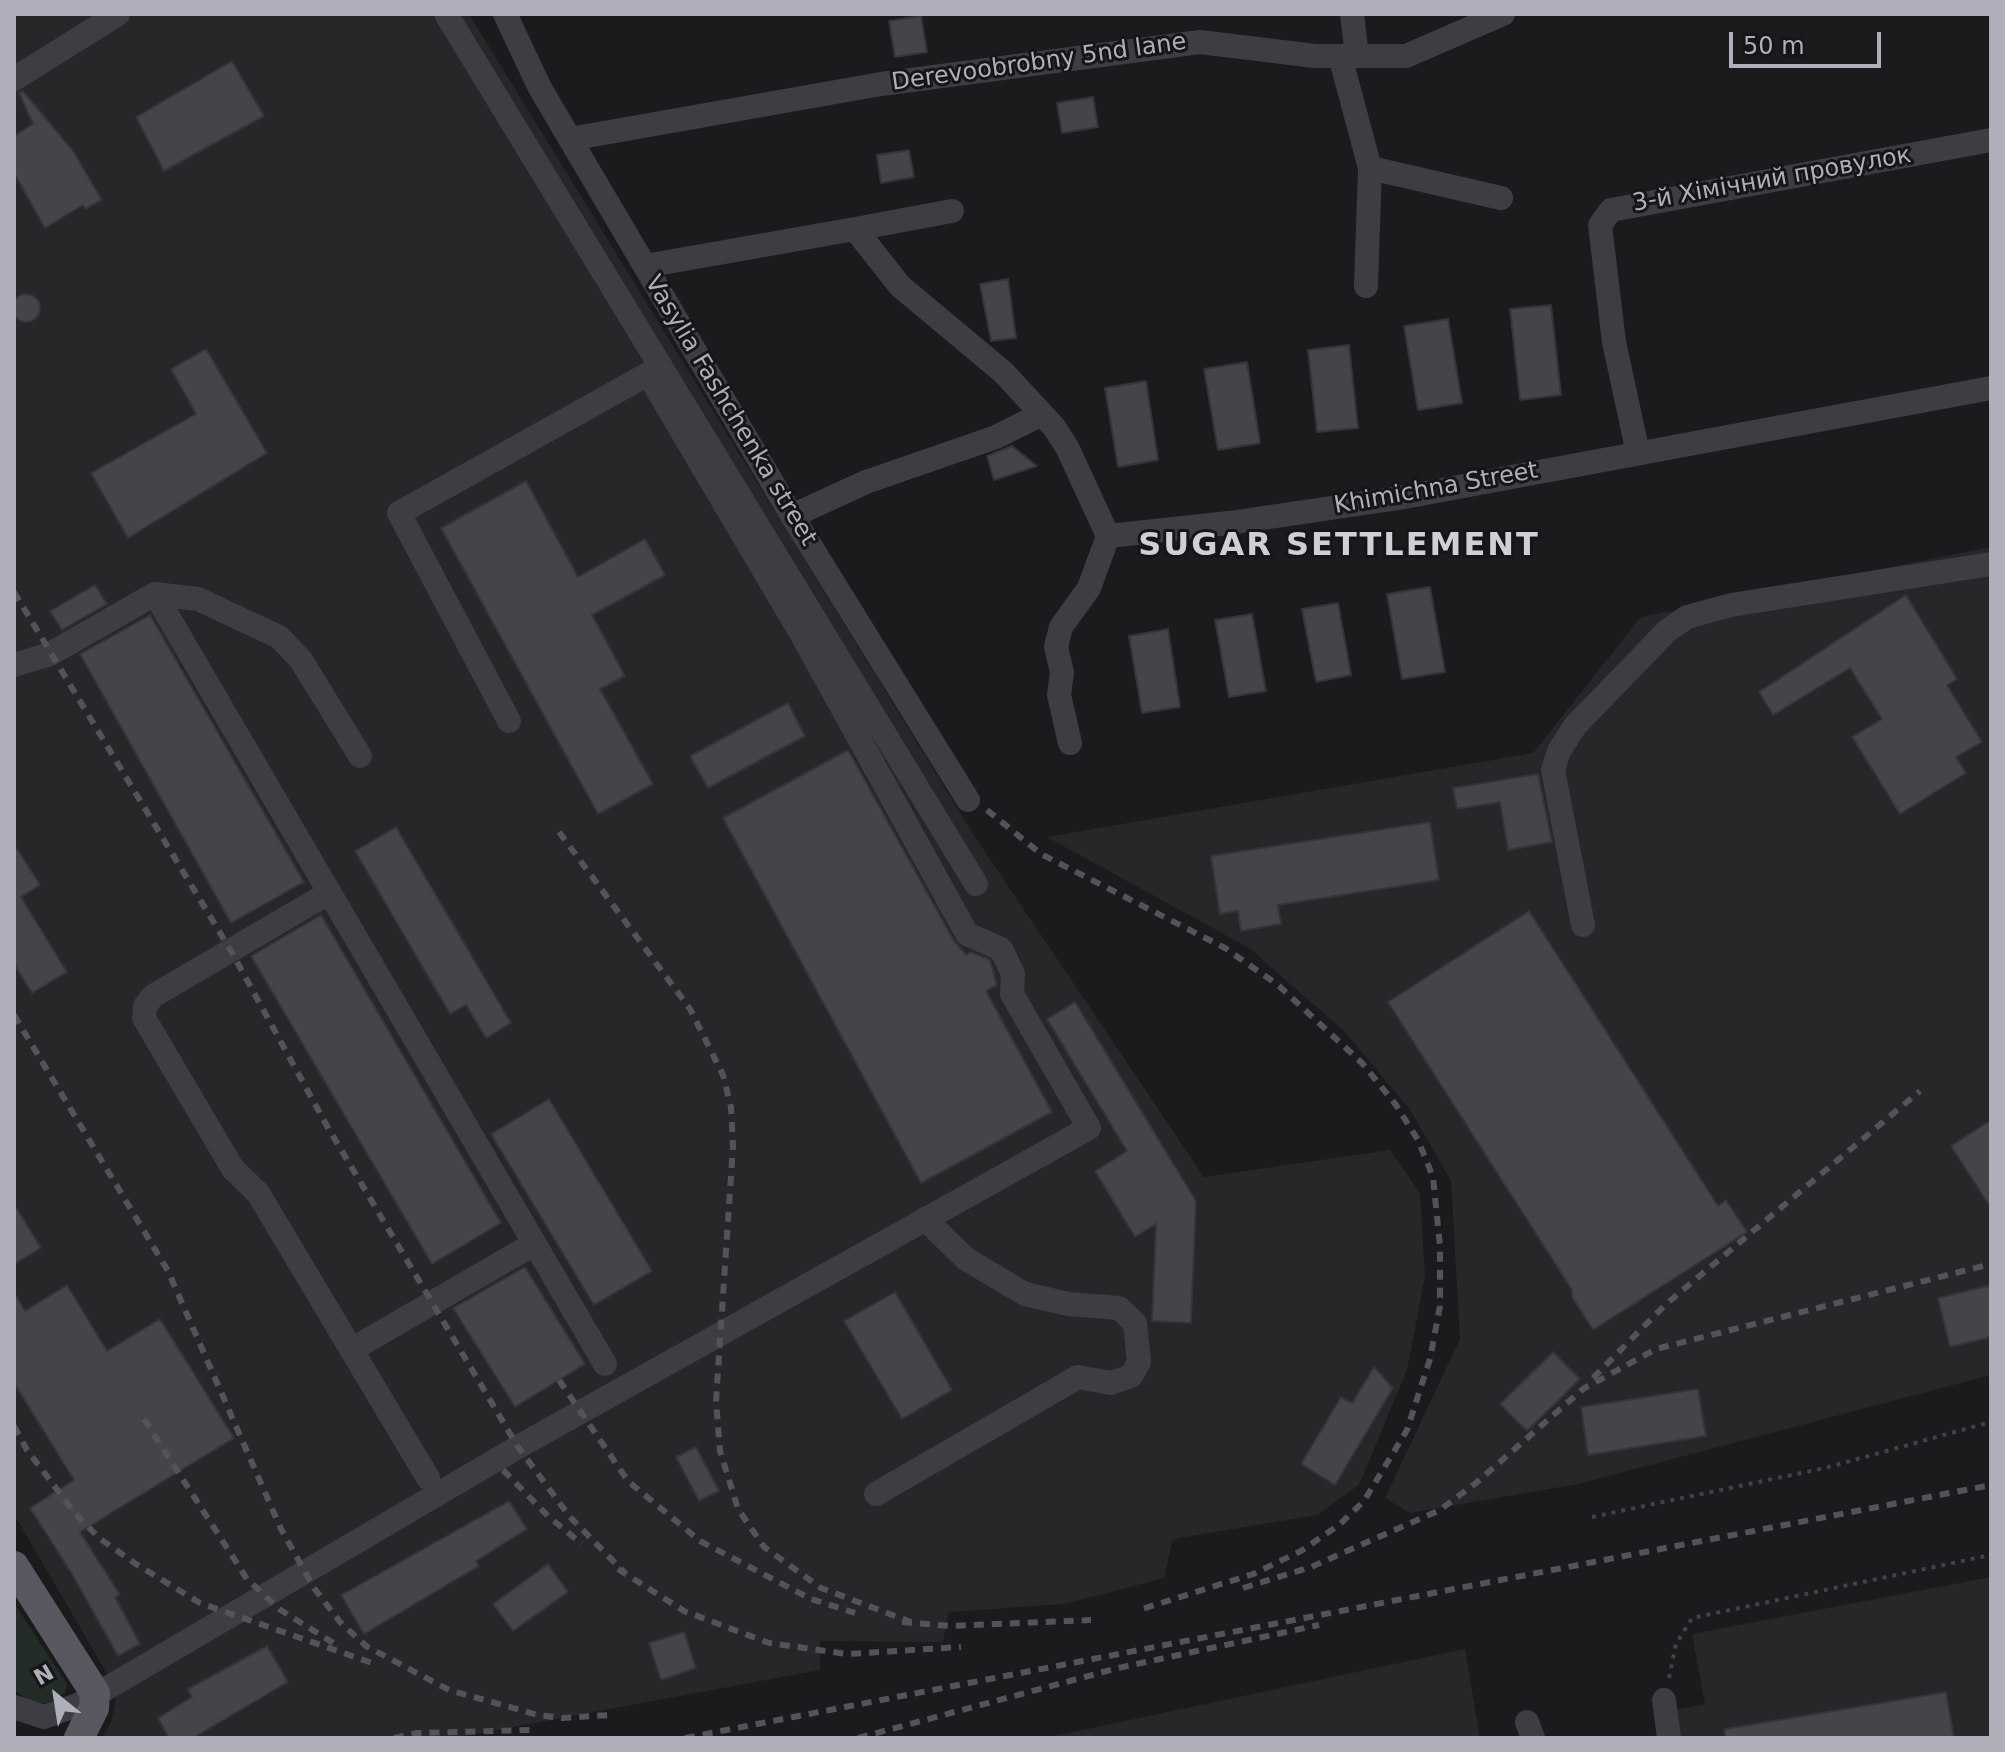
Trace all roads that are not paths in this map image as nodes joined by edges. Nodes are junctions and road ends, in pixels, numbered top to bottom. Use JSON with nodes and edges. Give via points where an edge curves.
{"nodes":[{"id":1,"x":118,"y":14,"type":"edge"},
{"id":2,"x":446,"y":14,"type":"edge"},
{"id":3,"x":505,"y":14,"type":"edge"},
{"id":4,"x":1352,"y":14,"type":"edge"},
{"id":5,"x":1503,"y":14,"type":"edge"},
{"id":6,"x":1348,"y":56,"type":"junction"},
{"id":7,"x":14,"y":79,"type":"edge"},
{"id":8,"x":570,"y":139,"type":"junction"},
{"id":9,"x":1991,"y":140,"type":"edge"},
{"id":10,"x":1370,"y":168,"type":"junction"},
{"id":11,"x":1501,"y":198,"type":"dead end"},
{"id":12,"x":952,"y":211,"type":"dead end"},
{"id":13,"x":855,"y":229,"type":"junction"},
{"id":14,"x":645,"y":266,"type":"junction"},
{"id":15,"x":1366,"y":286,"type":"dead end"},
{"id":16,"x":1991,"y":388,"type":"edge"},
{"id":17,"x":1042,"y":414,"type":"junction"},
{"id":18,"x":1638,"y":453,"type":"junction"},
{"id":19,"x":792,"y":516,"type":"junction"},
{"id":20,"x":1108,"y":536,"type":"junction"},
{"id":21,"x":1991,"y":564,"type":"edge"},
{"id":22,"x":155,"y":594,"type":"junction"},
{"id":23,"x":14,"y":665,"type":"edge"},
{"id":24,"x":509,"y":721,"type":"dead end"},
{"id":25,"x":1070,"y":743,"type":"dead end"},
{"id":26,"x":360,"y":756,"type":"dead end"},
{"id":27,"x":968,"y":800,"type":"dead end"},
{"id":28,"x":976,"y":884,"type":"dead end"},
{"id":29,"x":327,"y":894,"type":"junction"},
{"id":30,"x":1583,"y":925,"type":"dead end"},
{"id":31,"x":925,"y":1219,"type":"junction"},
{"id":32,"x":532,"y":1245,"type":"junction"},
{"id":33,"x":351,"y":1350,"type":"junction"},
{"id":34,"x":605,"y":1364,"type":"dead end"},
{"id":35,"x":428,"y":1478,"type":"dead end"},
{"id":36,"x":876,"y":1494,"type":"dead end"},
{"id":37,"x":14,"y":1566,"type":"edge"},
{"id":38,"x":95,"y":1693,"type":"junction"},
{"id":39,"x":1664,"y":1700,"type":"road end"},
{"id":40,"x":14,"y":1707,"type":"edge"},
{"id":41,"x":79,"y":1738,"type":"edge"},
{"id":42,"x":1669,"y":1738,"type":"edge"}],
"edges":[{"from":1,"to":7,"type":"street"},
{"from":2,"to":28,"type":"street"},
{"from":3,"to":8,"type":"street","name":"Vasylia Fashchenka street"},
{"from":4,"to":6,"type":"street"},
{"from":5,"to":6,"type":"street","name":"Derevoobrobny 5nd lane","via":[[1406,56]]},
{"from":6,"to":8,"type":"street","name":"Derevoobrobny 5nd lane","via":[[1200,42],[881,84]]},
{"from":6,"to":10,"type":"street"},
{"from":8,"to":14,"type":"street","name":"Vasylia Fashchenka street"},
{"from":9,"to":18,"type":"street","name":"3-й Хімічний провулок","via":[[1611,210],[1600,225],[1614,342]]},
{"from":10,"to":11,"type":"street"},
{"from":10,"to":15,"type":"street"},
{"from":12,"to":13,"type":"street"},
{"from":13,"to":14,"type":"street"},
{"from":13,"to":17,"type":"street","via":[[900,286],[1003,372]]},
{"from":14,"to":19,"type":"street","name":"Vasylia Fashchenka street"},
{"from":16,"to":18,"type":"street","name":"Khimichna Street"},
{"from":17,"to":19,"type":"street"},
{"from":17,"to":20,"type":"street","via":[[1067,447]]},
{"from":18,"to":20,"type":"street","name":"Khimichna Street","via":[[1399,498]]},
{"from":19,"to":27,"type":"street","name":"Vasylia Fashchenka street"},
{"from":20,"to":25,"type":"street","via":[[1089,588],[1061,627],[1056,647]]},
{"from":21,"to":30,"type":"street","via":[[1731,605],[1687,617],[1667,631],[1575,726],[1553,770]]},
{"from":22,"to":23,"type":"street","via":[[50,654]]},
{"from":22,"to":26,"type":"street","via":[[198,599],[279,637],[301,660]]},
{"from":22,"to":29,"type":"street"},
{"from":24,"to":31,"type":"street","via":[[399,513],[648,374],[802,635],[967,934],[1001,949],[1013,974],[1012,994],[1089,1128]]},
{"from":29,"to":32,"type":"street"},
{"from":29,"to":33,"type":"street","via":[[153,996],[144,1018],[233,1169],[258,1193]]},
{"from":31,"to":36,"type":"street","via":[[966,1259],[1025,1294],[1119,1308],[1135,1323],[1139,1362],[1131,1376],[1111,1383],[1078,1377]]},
{"from":31,"to":38,"type":"street"},
{"from":32,"to":33,"type":"street"},
{"from":32,"to":34,"type":"street"},
{"from":33,"to":35,"type":"street"},
{"from":37,"to":38,"type":"main road"},
{"from":38,"to":40,"type":"street","via":[[44,1717]]},
{"from":38,"to":41,"type":"main road","via":[[94,1708]]},
{"from":39,"to":42,"type":"street"}]}
